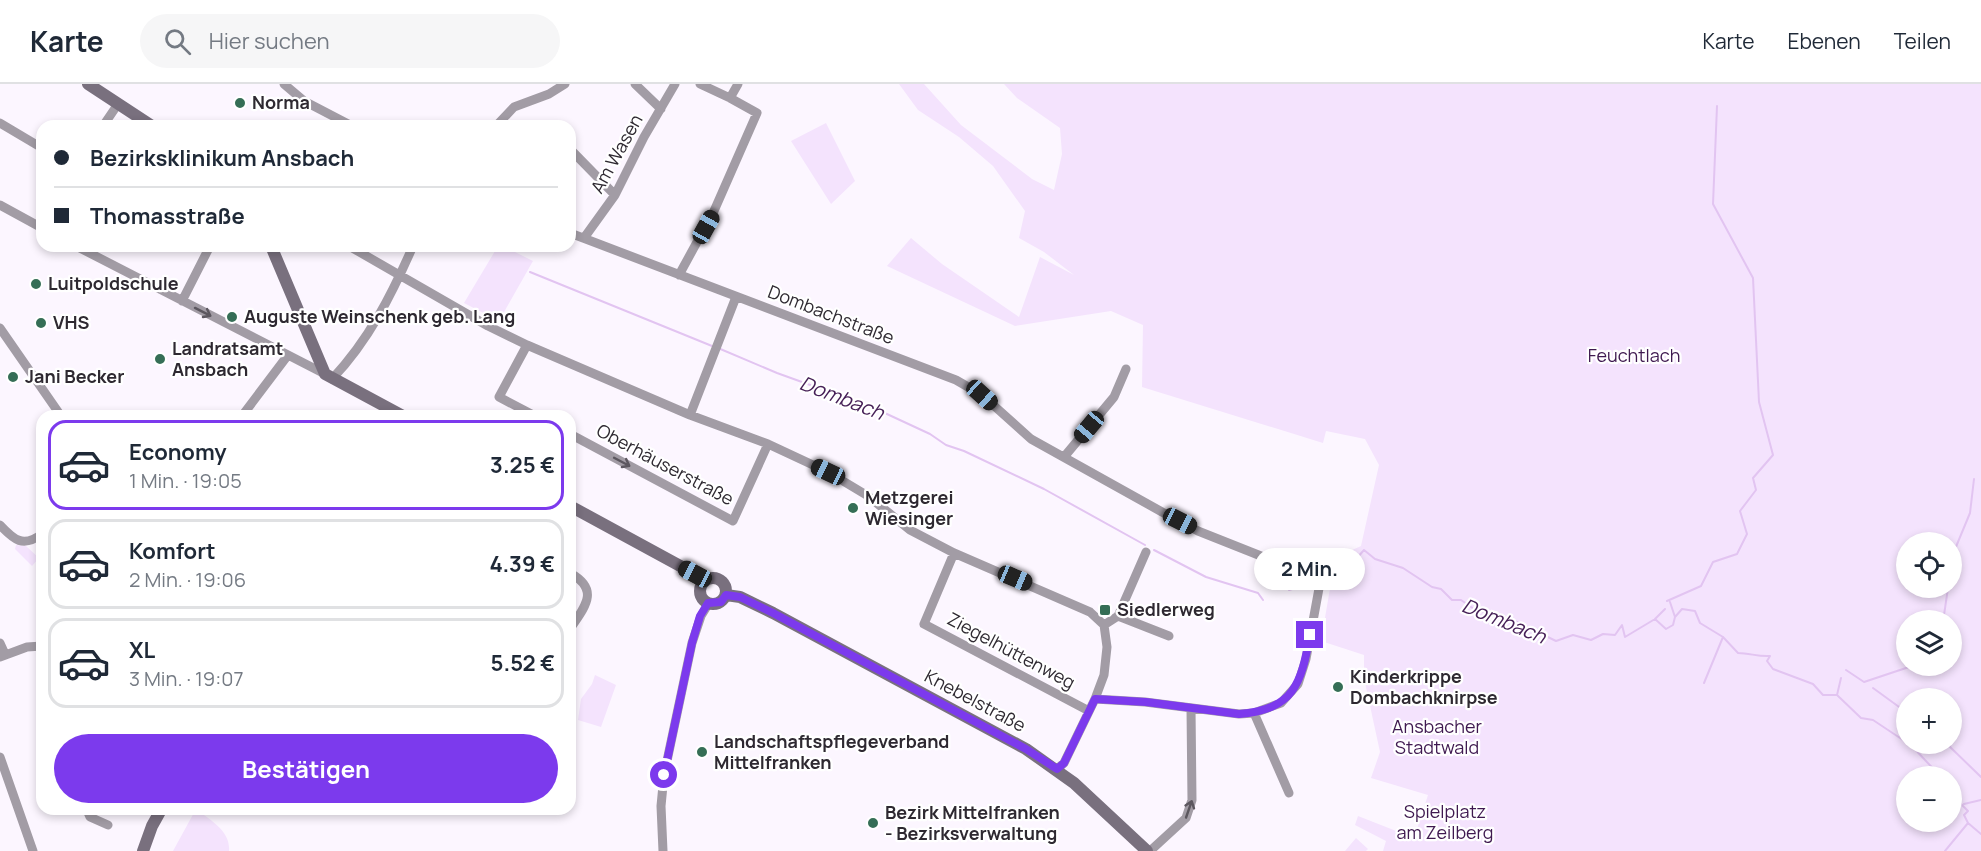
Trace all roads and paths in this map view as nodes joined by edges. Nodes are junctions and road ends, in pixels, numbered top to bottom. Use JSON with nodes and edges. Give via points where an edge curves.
{"nodes":[{"id":1,"x":88,"y":84,"type":"edge"},
{"id":2,"x":284,"y":84,"type":"edge"},
{"id":3,"x":565,"y":84,"type":"edge"},
{"id":4,"x":635,"y":84,"type":"edge"},
{"id":5,"x":675,"y":84,"type":"edge"},
{"id":6,"x":700,"y":84,"type":"edge"},
{"id":7,"x":738,"y":84,"type":"edge"},
{"id":8,"x":730,"y":98,"type":"junction"},
{"id":9,"x":118,"y":104,"type":"junction"},
{"id":10,"x":661,"y":109,"type":"junction"},
{"id":11,"x":107,"y":120,"type":"edge"},
{"id":12,"x":143,"y":120,"type":"edge"},
{"id":13,"x":340,"y":120,"type":"edge"},
{"id":14,"x":502,"y":120,"type":"edge"},
{"id":15,"x":0,"y":123,"type":"edge"},
{"id":16,"x":36,"y":144,"type":"edge"},
{"id":17,"x":576,"y":156,"type":"edge"},
{"id":18,"x":615,"y":195,"type":"junction"},
{"id":19,"x":0,"y":205,"type":"edge"},
{"id":20,"x":36,"y":224,"type":"edge"},
{"id":21,"x":576,"y":235,"type":"edge"},
{"id":22,"x":584,"y":238,"type":"junction"},
{"id":23,"x":88,"y":252,"type":"edge"},
{"id":24,"x":207,"y":252,"type":"edge"},
{"id":25,"x":274,"y":252,"type":"edge"},
{"id":26,"x":360,"y":252,"type":"edge"},
{"id":27,"x":410,"y":252,"type":"edge"},
{"id":28,"x":400,"y":275,"type":"junction"},
{"id":29,"x":679,"y":275,"type":"junction"},
{"id":30,"x":736,"y":297,"type":"junction"},
{"id":31,"x":182,"y":301,"type":"junction"},
{"id":32,"x":0,"y":328,"type":"edge"},
{"id":33,"x":527,"y":345,"type":"junction"},
{"id":34,"x":288,"y":355,"type":"junction"},
{"id":35,"x":1126,"y":369,"type":"dead end"},
{"id":36,"x":328,"y":376,"type":"junction"},
{"id":37,"x":57,"y":410,"type":"edge"},
{"id":38,"x":247,"y":410,"type":"edge"},
{"id":39,"x":392,"y":410,"type":"edge"},
{"id":40,"x":524,"y":410,"type":"edge"},
{"id":41,"x":690,"y":414,"type":"junction"},
{"id":42,"x":576,"y":437,"type":"edge"},
{"id":43,"x":768,"y":444,"type":"junction"},
{"id":44,"x":1064,"y":457,"type":"junction"},
{"id":45,"x":576,"y":509,"type":"edge"},
{"id":46,"x":0,"y":525,"type":"edge"},
{"id":47,"x":36,"y":538,"type":"edge"},
{"id":48,"x":1146,"y":552,"type":"dead end"},
{"id":49,"x":954,"y":553,"type":"junction"},
{"id":50,"x":576,"y":576,"type":"edge"},
{"id":51,"x":703,"y":582,"type":"junction"},
{"id":52,"x":726,"y":595,"type":"junction"},
{"id":53,"x":708,"y":603,"type":"junction"},
{"id":54,"x":1118,"y":616,"type":"junction"},
{"id":55,"x":576,"y":620,"type":"edge"},
{"id":56,"x":1104,"y":625,"type":"junction"},
{"id":57,"x":1169,"y":636,"type":"dead end"},
{"id":58,"x":0,"y":643,"type":"edge"},
{"id":59,"x":36,"y":646,"type":"edge"},
{"id":60,"x":3,"y":656,"type":"edge"},
{"id":61,"x":1095,"y":699,"type":"junction"},
{"id":62,"x":1191,"y":708,"type":"junction"},
{"id":63,"x":1089,"y":711,"type":"junction"},
{"id":64,"x":1254,"y":713,"type":"junction"},
{"id":65,"x":0,"y":757,"type":"edge"},
{"id":66,"x":1057,"y":769,"type":"junction"},
{"id":67,"x":1288,"y":793,"type":"dead end"},
{"id":68,"x":89,"y":815,"type":"edge"},
{"id":69,"x":158,"y":815,"type":"edge"},
{"id":70,"x":108,"y":825,"type":"dead end"},
{"id":71,"x":33,"y":851,"type":"edge"},
{"id":72,"x":143,"y":851,"type":"edge"},
{"id":73,"x":663,"y":851,"type":"edge"},
{"id":74,"x":1148,"y":851,"type":"edge"}],
"edges":[{"from":1,"to":9,"type":"main road"},
{"from":2,"to":13,"type":"street","via":[[304,101]]},
{"from":3,"to":14,"type":"street","via":[[514,107]]},
{"from":4,"to":10,"type":"street"},
{"from":5,"to":10,"type":"street","name":"Am Wasen"},
{"from":6,"to":8,"type":"street"},
{"from":7,"to":8,"type":"street"},
{"from":8,"to":29,"type":"street","via":[[757,113],[755,120],[714,211]]},
{"from":9,"to":11,"type":"street"},
{"from":9,"to":12,"type":"main road"},
{"from":10,"to":18,"type":"street","name":"Am Wasen"},
{"from":15,"to":16,"type":"street"},
{"from":17,"to":18,"type":"street"},
{"from":18,"to":22,"type":"street","name":"Am Wasen"},
{"from":19,"to":20,"type":"street"},
{"from":21,"to":22,"type":"street","name":"Dombachstraße"},
{"from":22,"to":29,"type":"street","name":"Dombachstraße"},
{"from":23,"to":31,"type":"street"},
{"from":24,"to":31,"type":"street"},
{"from":25,"to":36,"type":"main road"},
{"from":26,"to":28,"type":"street"},
{"from":27,"to":28,"type":"street"},
{"from":28,"to":33,"type":"street"},
{"from":28,"to":36,"type":"street","via":[[357,349]]},
{"from":29,"to":30,"type":"street","name":"Dombachstraße"},
{"from":30,"to":41,"type":"street"},
{"from":30,"to":44,"type":"street","name":"Dombachstraße","via":[[956,380],[982,395],[1031,439]]},
{"from":31,"to":34,"type":"street","one_way":true},
{"from":32,"to":37,"type":"street"},
{"from":33,"to":40,"type":"street","via":[[499,397]]},
{"from":33,"to":41,"type":"street"},
{"from":34,"to":36,"type":"street"},
{"from":34,"to":38,"type":"street"},
{"from":35,"to":44,"type":"street","via":[[1114,397]]},
{"from":36,"to":39,"type":"main road"},
{"from":41,"to":43,"type":"street"},
{"from":42,"to":43,"type":"street","name":"Oberhäuserstraße","one_way":true,"via":[[733,521]]},
{"from":43,"to":49,"type":"street","via":[[828,472],[868,496],[910,530]]},
{"from":44,"to":64,"type":"street","name":"Dombachstraße","via":[[1198,531],[1266,558],[1312,567],[1320,583],[1298,684],[1281,703]]},
{"from":45,"to":51,"type":"main road"},
{"from":46,"to":47,"type":"street","via":[[21,542]]},
{"from":48,"to":54,"type":"street"},
{"from":49,"to":56,"type":"street","via":[[1076,604]]},
{"from":49,"to":63,"type":"street","name":"Ziegelhüttenweg","via":[[924,624]]},
{"from":50,"to":55,"type":"street","via":[[589,596]]},
{"from":51,"to":52,"type":"main road","via":[[720,579],[726,586]]},
{"from":51,"to":53,"type":"main road","via":[[700,592]]},
{"from":52,"to":53,"type":"main road","via":[[721,602]]},
{"from":52,"to":66,"type":"main road","name":"Knebelstraße","via":[[740,597],[773,613]]},
{"from":53,"to":73,"type":"street","via":[[692,643],[664,775]]},
{"from":54,"to":56,"type":"street"},
{"from":54,"to":57,"type":"street"},
{"from":56,"to":61,"type":"street","via":[[1104,675]]},
{"from":58,"to":60,"type":"street"},
{"from":59,"to":60,"type":"street"},
{"from":61,"to":62,"type":"street"},
{"from":61,"to":63,"type":"street"},
{"from":62,"to":64,"type":"street"},
{"from":74,"to":62,"type":"street","one_way":true,"via":[[1186,818],[1192,800]]},
{"from":63,"to":66,"type":"street","via":[[1064,763]]},
{"from":64,"to":67,"type":"street"},
{"from":65,"to":71,"type":"street"},
{"from":66,"to":74,"type":"main road","name":"Knebelstraße"},
{"from":68,"to":70,"type":"street"},
{"from":69,"to":72,"type":"main road"}]}
